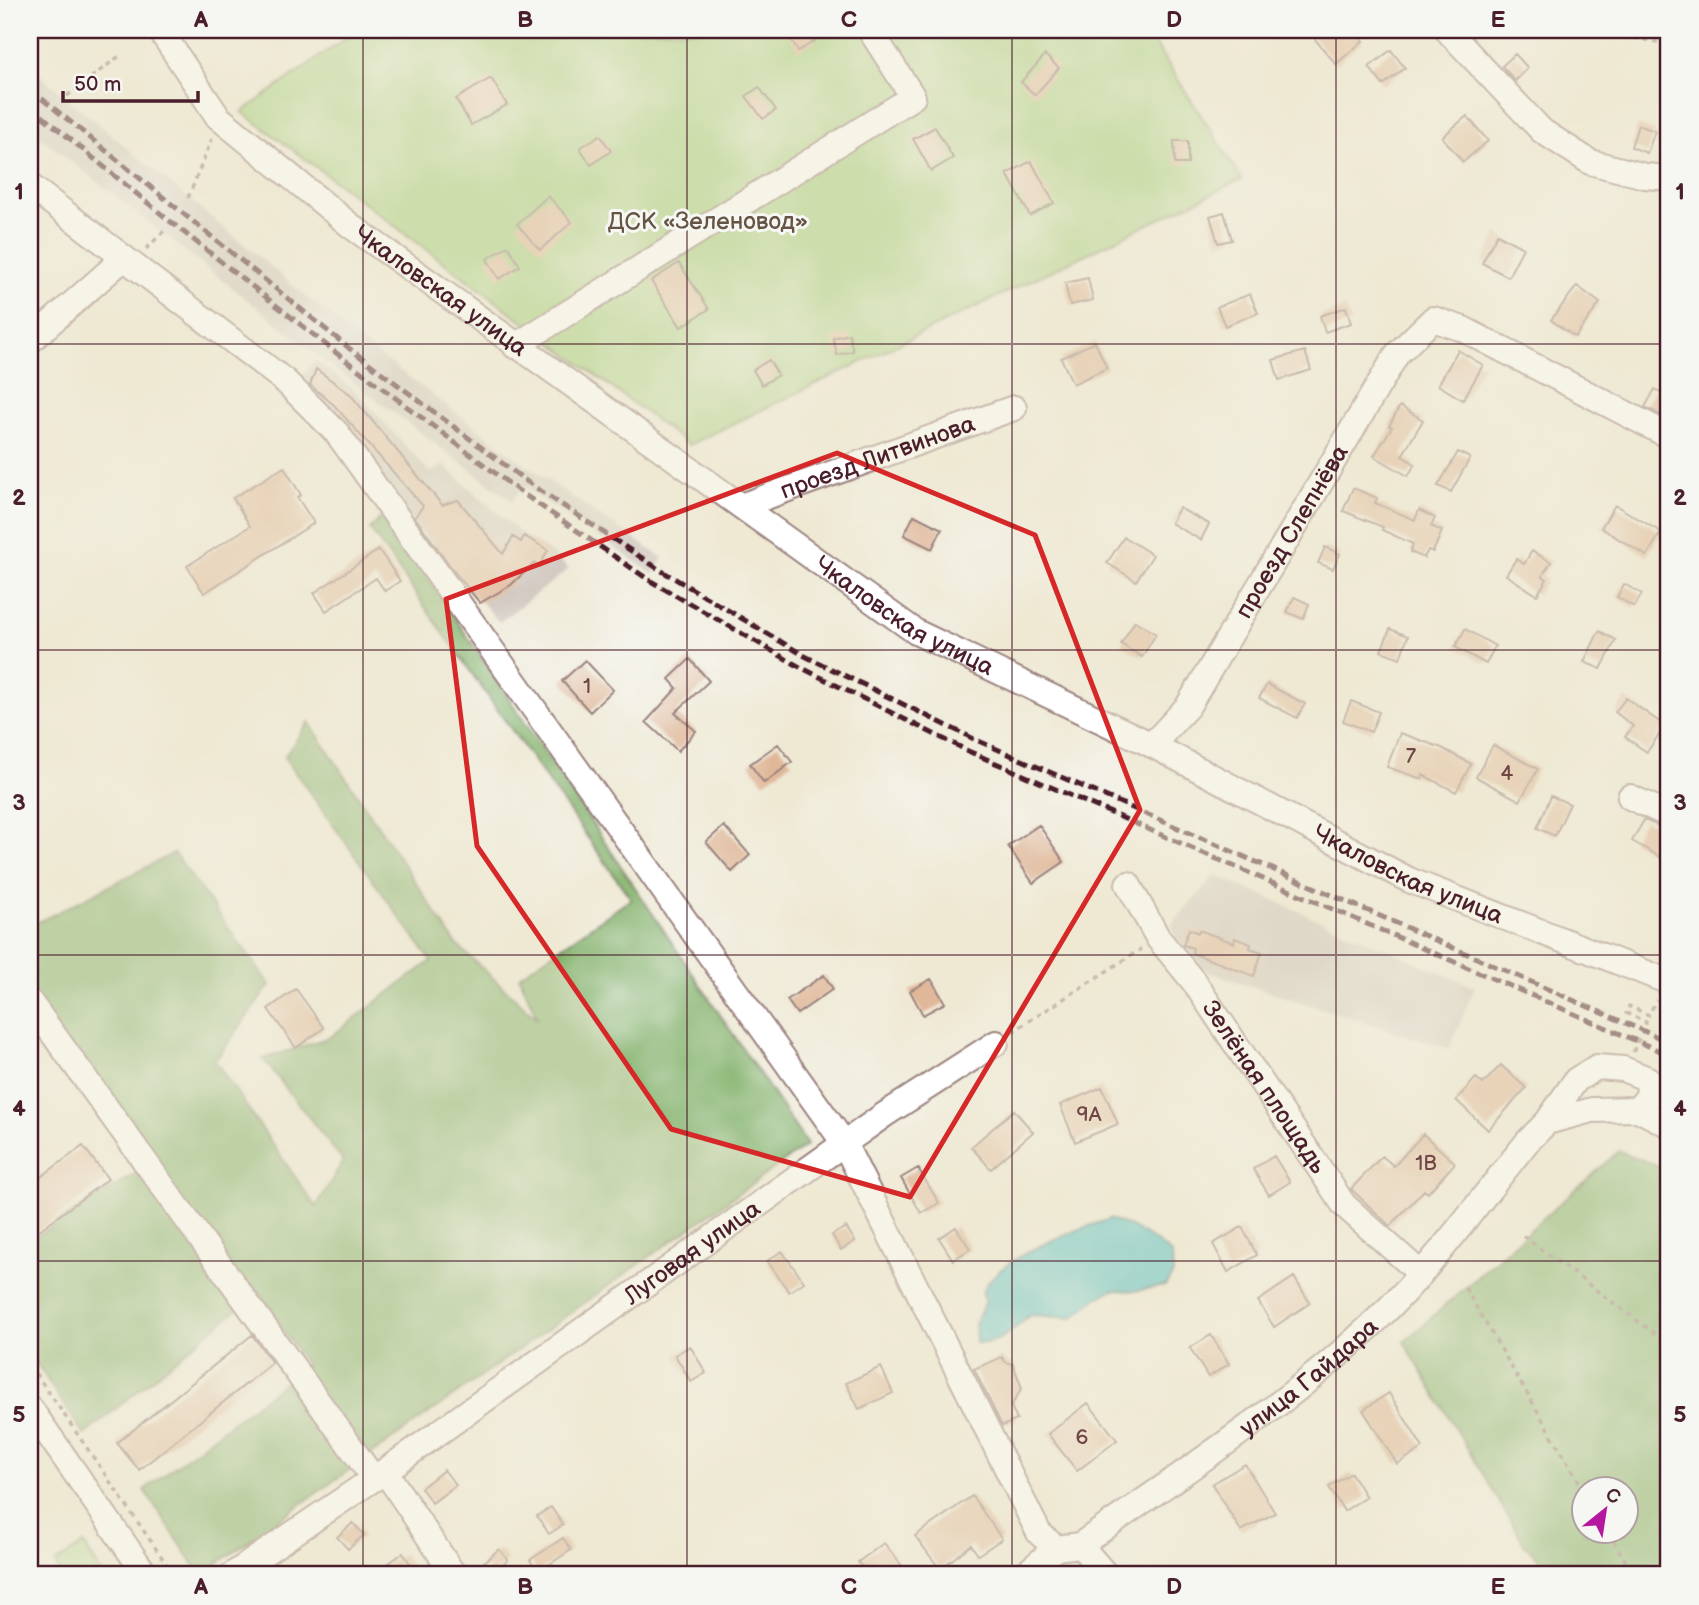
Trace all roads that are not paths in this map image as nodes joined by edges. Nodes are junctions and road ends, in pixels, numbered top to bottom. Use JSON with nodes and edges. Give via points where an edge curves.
{"nodes":[{"id":1,"x":160,"y":30,"type":"edge"},
{"id":2,"x":870,"y":30,"type":"edge"},
{"id":3,"x":1447,"y":30,"type":"edge"},
{"id":4,"x":1669,"y":178,"type":"edge"},
{"id":5,"x":30,"y":186,"type":"edge"},
{"id":6,"x":124,"y":258,"type":"junction"},
{"id":7,"x":30,"y":341,"type":"edge"},
{"id":8,"x":515,"y":346,"type":"junction"},
{"id":9,"x":1014,"y":408,"type":"dead end"},
{"id":10,"x":1669,"y":436,"type":"edge"},
{"id":11,"x":741,"y":506,"type":"junction"},
{"id":12,"x":1152,"y":745,"type":"junction"},
{"id":13,"x":1629,"y":797,"type":"dead end"},
{"id":14,"x":1669,"y":815,"type":"edge"},
{"id":15,"x":1128,"y":884,"type":"dead end"},
{"id":16,"x":1669,"y":982,"type":"edge"},
{"id":17,"x":30,"y":1002,"type":"edge"},
{"id":18,"x":996,"y":1043,"type":"road end"},
{"id":19,"x":1638,"y":1110,"type":"junction"},
{"id":20,"x":1546,"y":1122,"type":"junction"},
{"id":21,"x":1669,"y":1125,"type":"edge"},
{"id":22,"x":844,"y":1143,"type":"junction"},
{"id":23,"x":1421,"y":1274,"type":"junction"},
{"id":24,"x":30,"y":1408,"type":"edge"},
{"id":25,"x":380,"y":1475,"type":"junction"},
{"id":26,"x":1068,"y":1547,"type":"junction"},
{"id":27,"x":228,"y":1573,"type":"edge"},
{"id":28,"x":146,"y":1575,"type":"edge"},
{"id":29,"x":454,"y":1575,"type":"edge"},
{"id":30,"x":1024,"y":1575,"type":"edge"},
{"id":31,"x":1106,"y":1575,"type":"edge"}],
"edges":[{"from":1,"to":8,"type":"street","name":"Чкаловская улица","via":[[218,117],[351,226]]},
{"from":2,"to":8,"type":"street","via":[[913,97]]},
{"from":3,"to":4,"type":"street","via":[[1542,131],[1590,162]]},
{"from":5,"to":6,"type":"street"},
{"from":6,"to":7,"type":"street"},
{"from":6,"to":22,"type":"street","via":[[285,381],[337,433]]},
{"from":8,"to":11,"type":"street","name":"Чкаловская улица"},
{"from":9,"to":11,"type":"street","name":"проезд Литвинова"},
{"from":10,"to":12,"type":"street","name":"проезд Слепнёва","via":[[1463,329],[1433,319],[1397,354],[1188,706]]},
{"from":11,"to":12,"type":"street","name":"Чкаловская улица","via":[[916,632]]},
{"from":12,"to":16,"type":"street","name":"Чкаловская улица","via":[[1409,880]]},
{"from":13,"to":14,"type":"street"},
{"from":15,"to":23,"type":"street","name":"Зелёная площадь","via":[[1158,938],[1194,982],[1344,1205]]},
{"from":17,"to":25,"type":"street"},
{"from":18,"to":22,"type":"street","name":"Луговая улица"},
{"from":19,"to":20,"type":"street","via":[[1592,1110]]},
{"from":19,"to":20,"type":"street","name":"улица Гайдара","via":[[1649,1095],[1648,1079],[1623,1069],[1597,1067],[1576,1080]]},
{"from":19,"to":21,"type":"street"},
{"from":20,"to":23,"type":"street","name":"улица Гайдара"},
{"from":22,"to":25,"type":"street","name":"Луговая улица"},
{"from":22,"to":26,"type":"street","via":[[1039,1533]]},
{"from":23,"to":26,"type":"street","name":"улица Гайдара","via":[[1301,1387]]},
{"from":24,"to":28,"type":"street"},
{"from":25,"to":27,"type":"street","name":"Луговая улица"},
{"from":25,"to":29,"type":"street"},
{"from":26,"to":30,"type":"street","name":"улица Гайдара"},
{"from":26,"to":31,"type":"street"}]}
